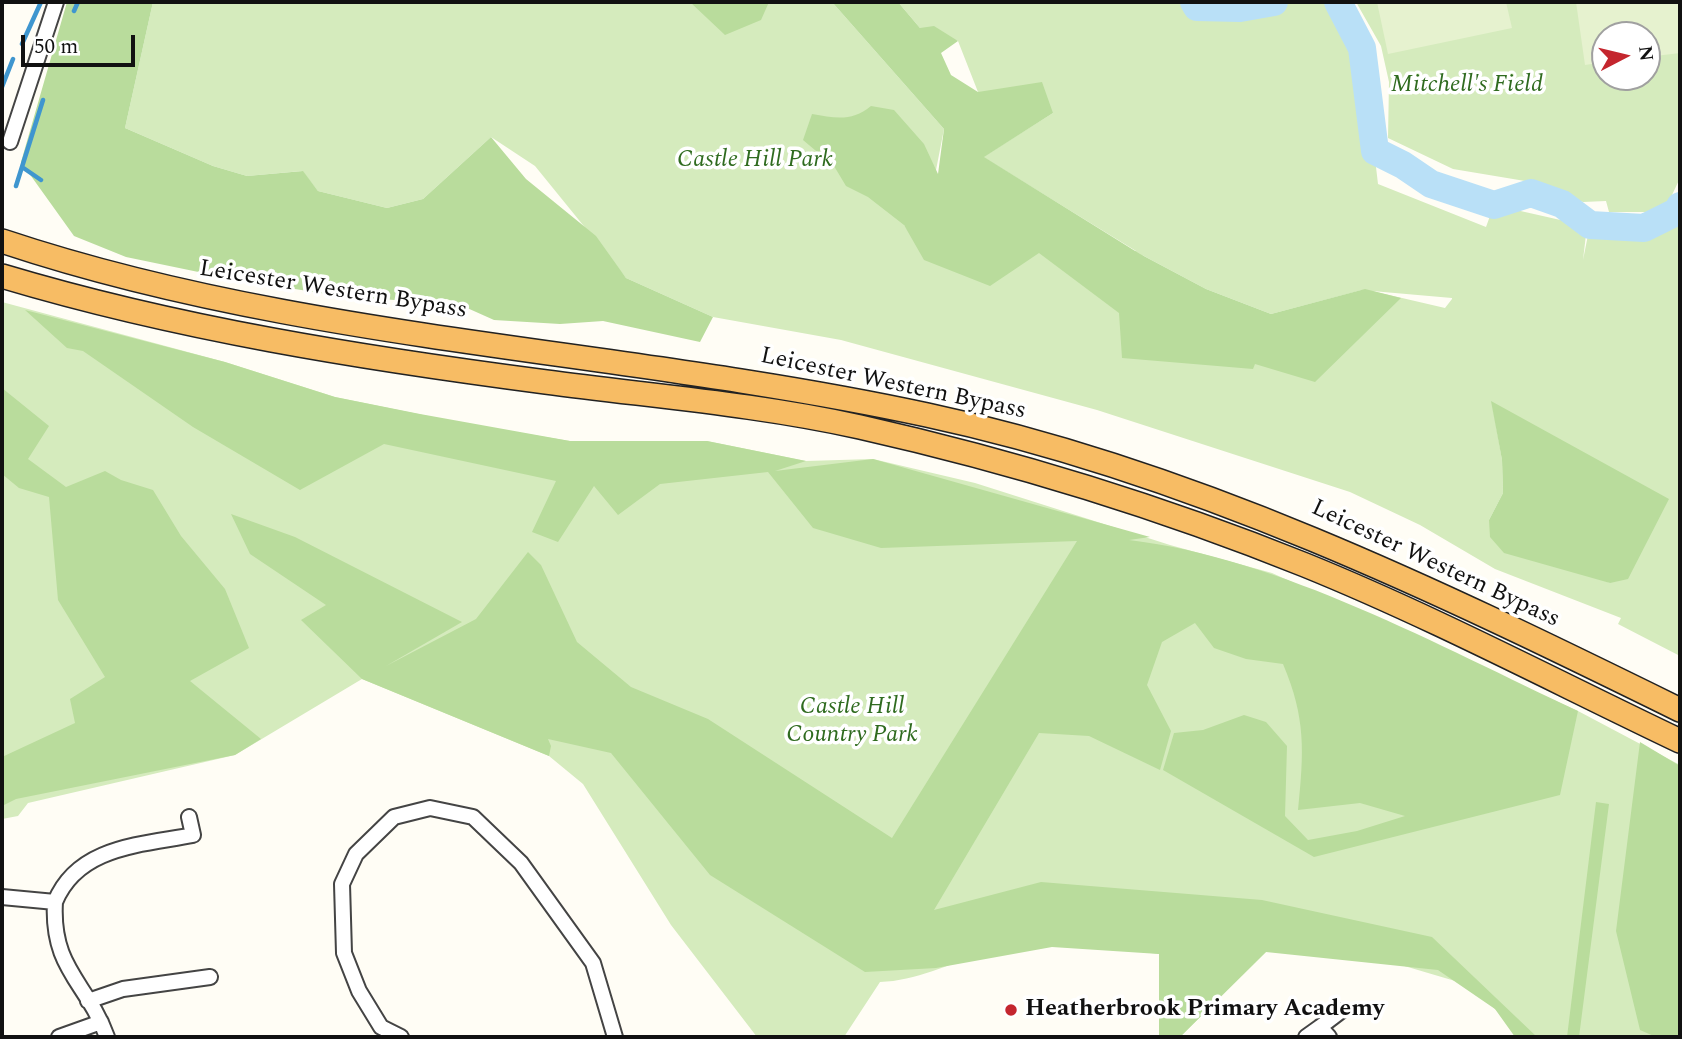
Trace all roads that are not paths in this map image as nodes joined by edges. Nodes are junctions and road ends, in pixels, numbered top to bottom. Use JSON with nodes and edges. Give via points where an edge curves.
{"nodes":[{"id":1,"x":56,"y":2,"type":"edge"},
{"id":2,"x":10,"y":142,"type":"dead end"},
{"id":3,"x":2,"y":241,"type":"edge"},
{"id":4,"x":2,"y":276,"type":"edge"},
{"id":5,"x":1680,"y":710,"type":"edge"},
{"id":6,"x":1680,"y":741,"type":"edge"},
{"id":7,"x":189,"y":817,"type":"dead end"},
{"id":8,"x":2,"y":897,"type":"edge"},
{"id":9,"x":55,"y":902,"type":"junction"},
{"id":10,"x":209,"y":977,"type":"dead end"},
{"id":11,"x":88,"y":1001,"type":"junction"},
{"id":12,"x":1340,"y":1011,"type":"dead end"},
{"id":13,"x":101,"y":1022,"type":"junction"},
{"id":14,"x":1325,"y":1032,"type":"edge"},
{"id":15,"x":59,"y":1037,"type":"edge"},
{"id":16,"x":107,"y":1037,"type":"edge"},
{"id":17,"x":401,"y":1037,"type":"edge"},
{"id":18,"x":615,"y":1037,"type":"edge"},
{"id":19,"x":1306,"y":1037,"type":"edge"}],
"edges":[{"from":1,"to":2,"type":"street"},
{"from":3,"to":5,"type":"highway","name":"Leicester Western Bypass","via":[[179,292],[807,390],[1016,436],[1303,533]]},
{"from":4,"to":6,"type":"highway","name":"Leicester Western Bypass","via":[[144,315],[302,346],[814,418],[969,453],[1154,510],[1308,566]]},
{"from":7,"to":9,"type":"street","via":[[193,835],[105,851],[75,871]]},
{"from":8,"to":9,"type":"street"},
{"from":9,"to":11,"type":"street","via":[[59,952]]},
{"from":10,"to":11,"type":"street","via":[[123,989]]},
{"from":11,"to":13,"type":"street"},
{"from":12,"to":14,"type":"street"},
{"from":13,"to":15,"type":"street"},
{"from":13,"to":16,"type":"street"},
{"from":14,"to":19,"type":"street"},
{"from":17,"to":18,"type":"street","via":[[381,1027],[344,953],[342,884],[356,854],[394,817],[430,808],[473,817],[521,863],[593,963]]}]}
